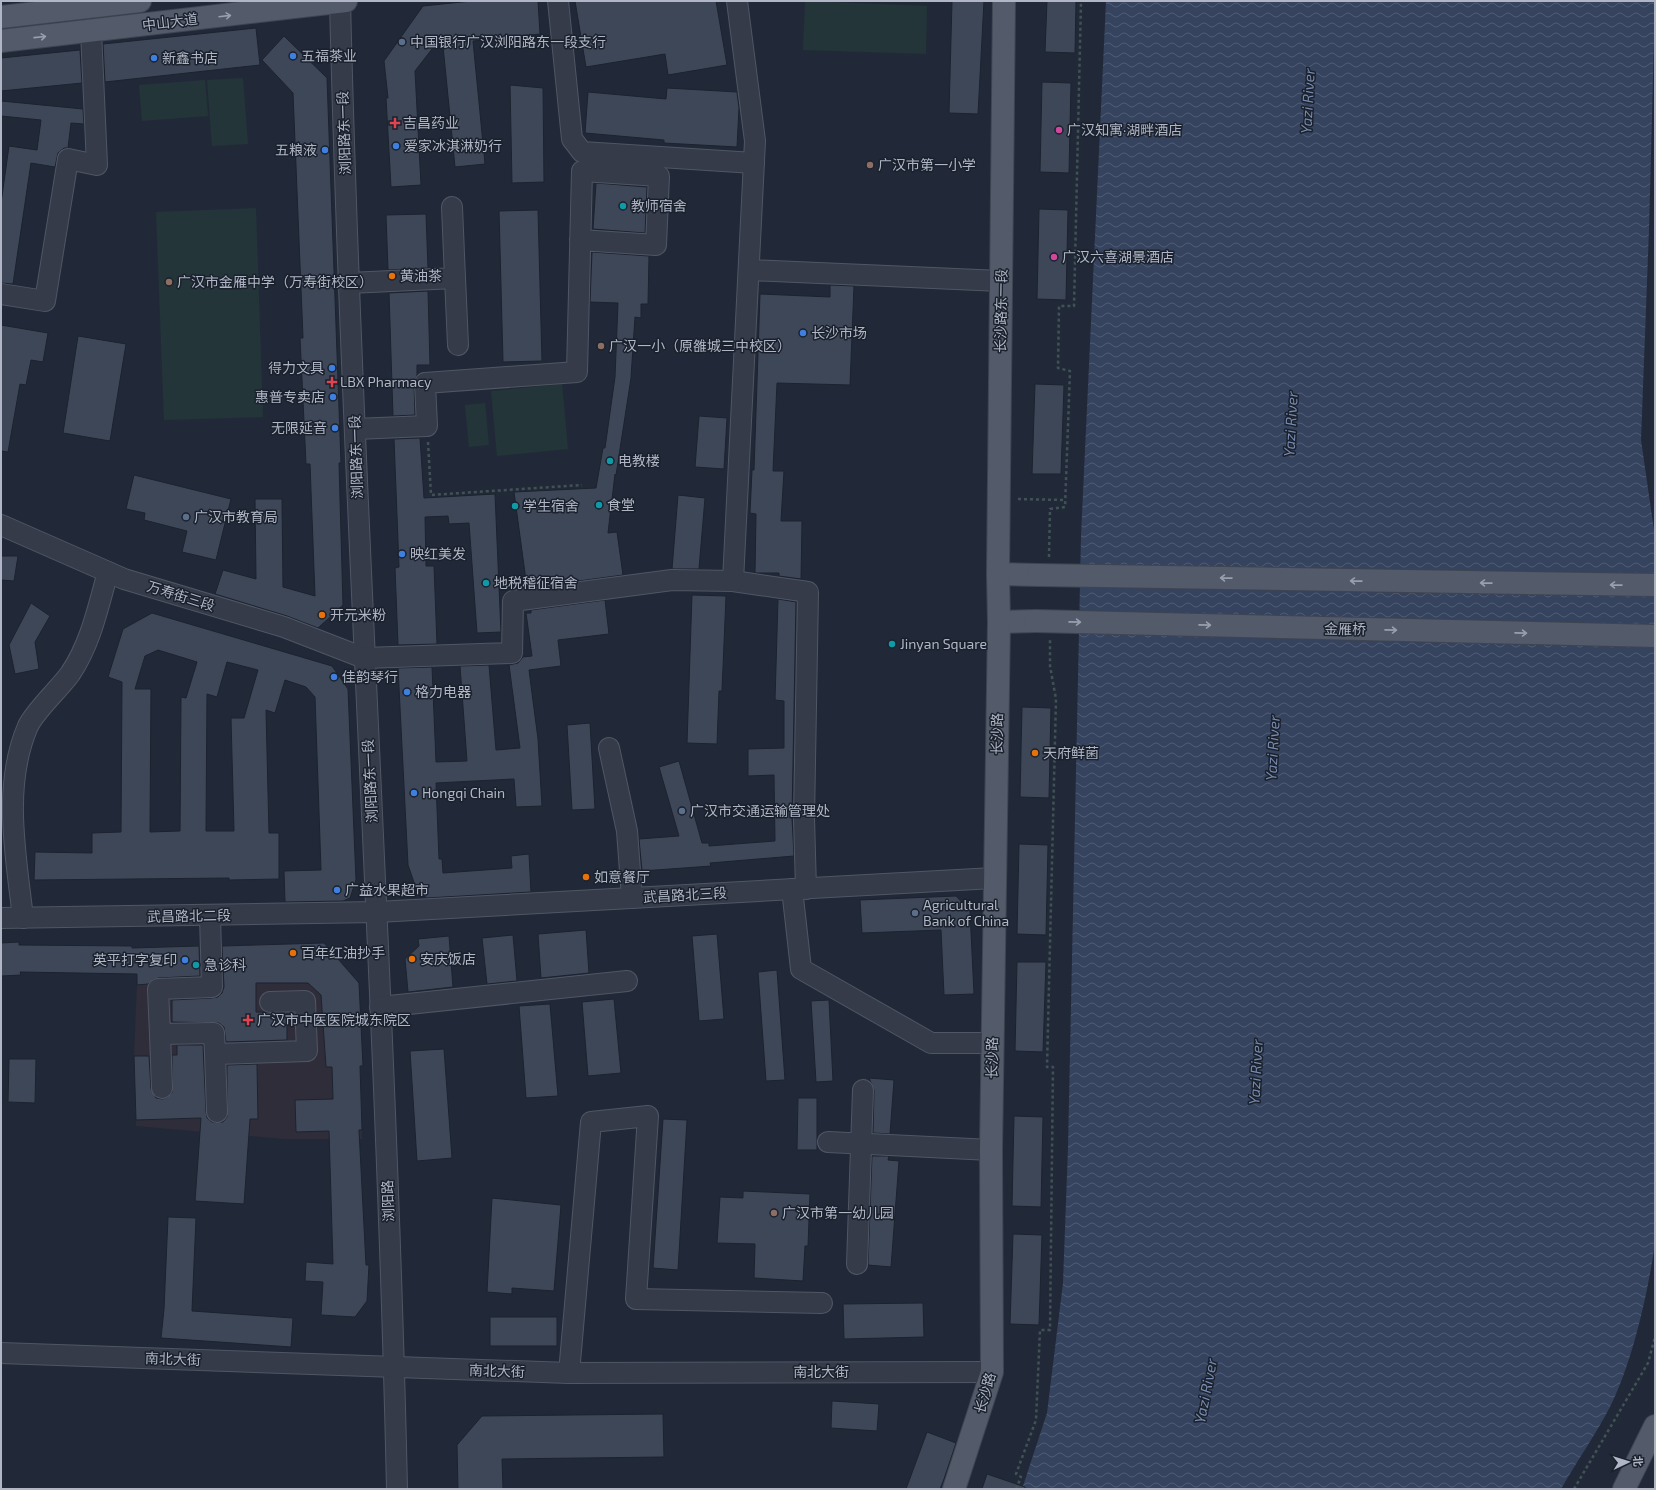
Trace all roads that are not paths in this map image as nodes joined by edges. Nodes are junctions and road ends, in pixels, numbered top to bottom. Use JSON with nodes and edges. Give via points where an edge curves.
{"nodes":[{"id":1,"x":140,"y":1,"type":"edge"},
{"id":2,"x":342,"y":1,"type":"edge"},
{"id":3,"x":558,"y":1,"type":"edge"},
{"id":4,"x":737,"y":1,"type":"edge"},
{"id":5,"x":1004,"y":1,"type":"edge"},
{"id":6,"x":49,"y":6,"type":"edge"},
{"id":7,"x":1,"y":17,"type":"edge"},
{"id":8,"x":91,"y":31,"type":"junction"},
{"id":9,"x":1,"y":41,"type":"edge"},
{"id":10,"x":754,"y":163,"type":"junction"},
{"id":11,"x":452,"y":208,"type":"dead end"},
{"id":12,"x":580,"y":240,"type":"junction"},
{"id":13,"x":748,"y":270,"type":"junction"},
{"id":14,"x":455,"y":278,"type":"junction"},
{"id":15,"x":1001,"y":281,"type":"junction"},
{"id":16,"x":349,"y":283,"type":"junction"},
{"id":17,"x":1,"y":294,"type":"edge"},
{"id":18,"x":458,"y":345,"type":"dead end"},
{"id":19,"x":355,"y":429,"type":"junction"},
{"id":20,"x":1,"y":524,"type":"edge"},
{"id":21,"x":108,"y":572,"type":"junction"},
{"id":22,"x":998,"y":574,"type":"junction"},
{"id":23,"x":733,"y":580,"type":"junction"},
{"id":24,"x":1655,"y":585,"type":"edge"},
{"id":25,"x":999,"y":622,"type":"junction"},
{"id":26,"x":1655,"y":636,"type":"edge"},
{"id":27,"x":364,"y":658,"type":"junction"},
{"id":28,"x":609,"y":748,"type":"dead end"},
{"id":29,"x":994,"y":878,"type":"junction"},
{"id":30,"x":799,"y":889,"type":"junction"},
{"id":31,"x":632,"y":898,"type":"junction"},
{"id":32,"x":377,"y":912,"type":"junction"},
{"id":33,"x":210,"y":916,"type":"junction"},
{"id":34,"x":1,"y":918,"type":"edge"},
{"id":35,"x":23,"y":918,"type":"junction"},
{"id":36,"x":627,"y":981,"type":"dead end"},
{"id":37,"x":270,"y":1002,"type":"dead end"},
{"id":38,"x":380,"y":1007,"type":"junction"},
{"id":39,"x":160,"y":1034,"type":"junction"},
{"id":40,"x":992,"y":1043,"type":"junction"},
{"id":41,"x":215,"y":1054,"type":"junction"},
{"id":42,"x":162,"y":1088,"type":"dead end"},
{"id":43,"x":863,"y":1090,"type":"dead end"},
{"id":44,"x":217,"y":1112,"type":"dead end"},
{"id":45,"x":828,"y":1142,"type":"dead end"},
{"id":46,"x":861,"y":1143,"type":"junction"},
{"id":47,"x":991,"y":1150,"type":"junction"},
{"id":48,"x":857,"y":1264,"type":"dead end"},
{"id":49,"x":822,"y":1303,"type":"dead end"},
{"id":50,"x":1,"y":1353,"type":"edge"},
{"id":51,"x":394,"y":1367,"type":"junction"},
{"id":52,"x":992,"y":1372,"type":"junction"},
{"id":53,"x":569,"y":1373,"type":"junction"},
{"id":54,"x":1655,"y":1426,"type":"edge"},
{"id":55,"x":397,"y":1489,"type":"edge"},
{"id":56,"x":954,"y":1489,"type":"edge"},
{"id":57,"x":1624,"y":1489,"type":"edge"}],
"edges":[{"from":1,"to":6,"type":"main road","name":"中山大道"},
{"from":8,"to":2,"type":"main road","name":"中山大道","one_way":true},
{"from":2,"to":16,"type":"street","name":"浏阳路东一段"},
{"from":3,"to":10,"type":"street","via":[[572,139],[582,152]]},
{"from":4,"to":10,"type":"street","via":[[755,141]]},
{"from":5,"to":15,"type":"main road","name":"长沙路东一段"},
{"from":6,"to":7,"type":"main road","name":"中山大道"},
{"from":9,"to":8,"type":"main road","name":"中山大道","one_way":true},
{"from":8,"to":17,"type":"street","via":[[97,165],[68,159],[46,301]]},
{"from":10,"to":13,"type":"street"},
{"from":11,"to":14,"type":"street"},
{"from":12,"to":12,"type":"street","via":[[582,171],[659,176],[656,245]]},
{"from":12,"to":19,"type":"street","via":[[577,372],[425,383],[427,426]]},
{"from":13,"to":15,"type":"street"},
{"from":13,"to":23,"type":"street"},
{"from":14,"to":16,"type":"street"},
{"from":14,"to":18,"type":"street"},
{"from":15,"to":22,"type":"main road","name":"长沙路东一段"},
{"from":16,"to":19,"type":"street","name":"浏阳路东一段"},
{"from":19,"to":27,"type":"street","name":"浏阳路东一段"},
{"from":20,"to":21,"type":"street","name":"万寿街三段"},
{"from":21,"to":27,"type":"street","name":"万寿街三段","via":[[284,627]]},
{"from":21,"to":35,"type":"street","via":[[89,638],[70,674],[28,724],[16,762],[13,823]]},
{"from":24,"to":22,"type":"main road","one_way":true,"bridge":true,"via":[[1043,568]]},
{"from":22,"to":25,"type":"main road","name":"长沙路东一段"},
{"from":23,"to":27,"type":"street","via":[[672,580],[513,601],[512,653]]},
{"from":23,"to":30,"type":"street","via":[[808,592],[804,818]]},
{"from":25,"to":26,"type":"main road","name":"金雁桥","one_way":true,"bridge":true,"via":[[1043,628]]},
{"from":25,"to":29,"type":"main road","name":"长沙路"},
{"from":27,"to":32,"type":"street","name":"浏阳路东一段"},
{"from":28,"to":31,"type":"street","via":[[627,831]]},
{"from":29,"to":30,"type":"street","name":"武昌路北三段"},
{"from":29,"to":40,"type":"main road","name":"长沙路"},
{"from":30,"to":31,"type":"street","name":"武昌路北三段"},
{"from":30,"to":40,"type":"street","via":[[801,969],[931,1043]]},
{"from":31,"to":32,"type":"street","name":"武昌路北三段"},
{"from":32,"to":33,"type":"street","name":"武昌路北二段"},
{"from":32,"to":38,"type":"street","name":"浏阳路"},
{"from":33,"to":35,"type":"street","name":"武昌路北二段"},
{"from":33,"to":39,"type":"street","via":[[212,987],[158,989]]},
{"from":34,"to":35,"type":"street","name":"武昌路北二段"},
{"from":36,"to":38,"type":"street"},
{"from":37,"to":41,"type":"street","via":[[305,1001],[307,1051]]},
{"from":38,"to":51,"type":"street","name":"浏阳路"},
{"from":39,"to":41,"type":"street","via":[[214,1033]]},
{"from":39,"to":42,"type":"street"},
{"from":40,"to":47,"type":"main road","name":"长沙路"},
{"from":41,"to":44,"type":"street"},
{"from":43,"to":46,"type":"street"},
{"from":45,"to":46,"type":"street"},
{"from":46,"to":47,"type":"street"},
{"from":46,"to":48,"type":"street"},
{"from":47,"to":52,"type":"main road","name":"长沙路"},
{"from":49,"to":53,"type":"street","via":[[636,1299],[648,1116],[591,1122]]},
{"from":50,"to":51,"type":"street","name":"南北大街"},
{"from":51,"to":53,"type":"street","name":"南北大街"},
{"from":51,"to":55,"type":"street","name":"浏阳路"},
{"from":52,"to":53,"type":"street","name":"南北大街"},
{"from":52,"to":56,"type":"main road","name":"长沙路"},
{"from":54,"to":57,"type":"main road"}]}
